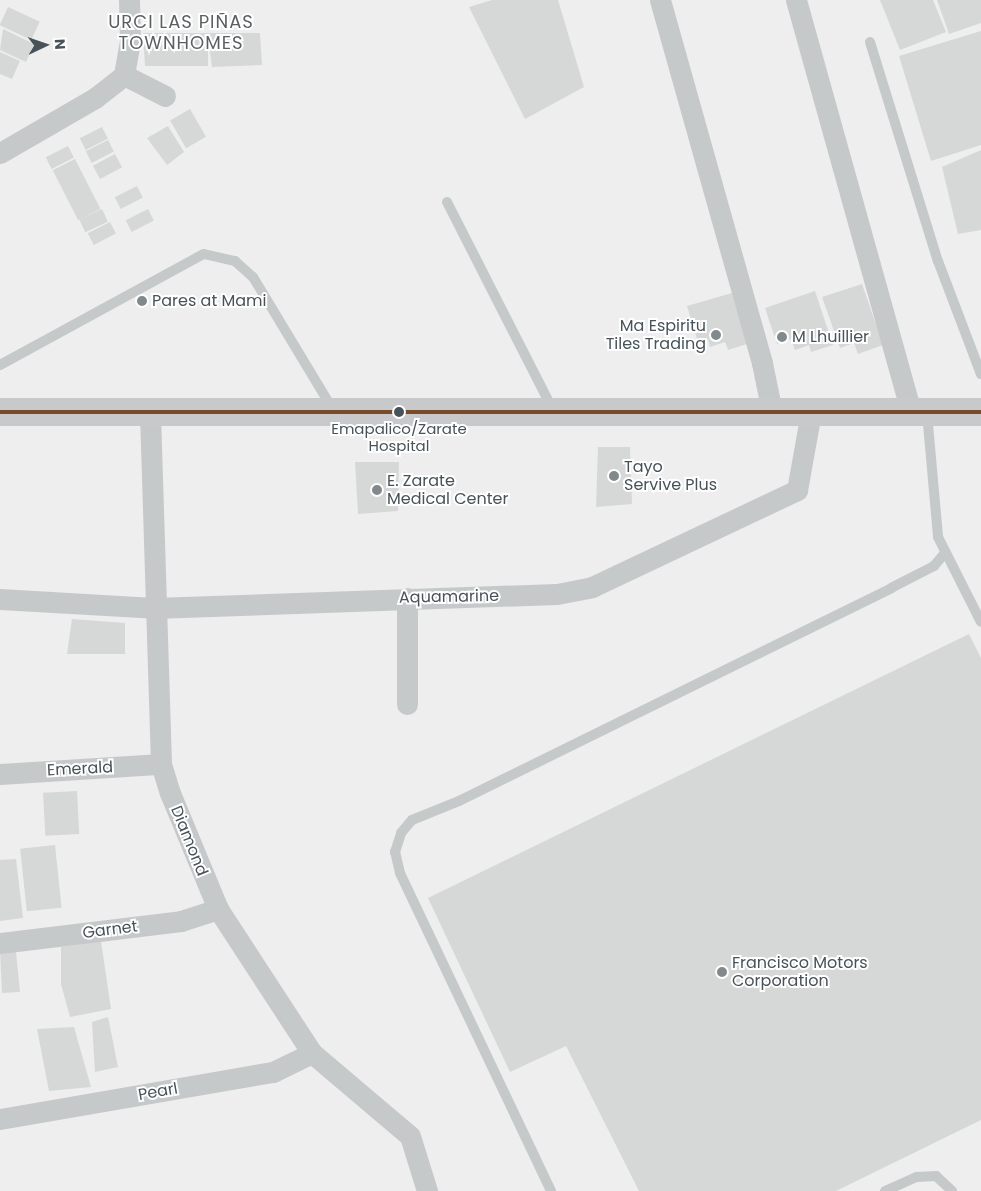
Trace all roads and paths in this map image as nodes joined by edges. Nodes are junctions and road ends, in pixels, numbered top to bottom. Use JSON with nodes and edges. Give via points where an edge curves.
{"nodes":[{"id":1,"x":130,"y":0,"type":"edge"},
{"id":2,"x":660,"y":0,"type":"edge"},
{"id":3,"x":796,"y":0,"type":"edge"},
{"id":4,"x":870,"y":42,"type":"dead end"},
{"id":5,"x":124,"y":75,"type":"junction"},
{"id":6,"x":164,"y":96,"type":"dead end"},
{"id":7,"x":0,"y":153,"type":"edge"},
{"id":8,"x":447,"y":202,"type":"dead end"},
{"id":9,"x":0,"y":365,"type":"edge"},
{"id":10,"x":981,"y":374,"type":"edge"},
{"id":11,"x":0,"y":412,"type":"edge"},
{"id":12,"x":772,"y":412,"type":"junction"},
{"id":13,"x":811,"y":412,"type":"junction"},
{"id":14,"x":919,"y":412,"type":"junction"},
{"id":15,"x":981,"y":412,"type":"edge"},
{"id":16,"x":335,"y":413,"type":"junction"},
{"id":17,"x":555,"y":413,"type":"junction"},
{"id":18,"x":150,"y":414,"type":"junction"},
{"id":19,"x":944,"y":554,"type":"junction"},
{"id":20,"x":407,"y":598,"type":"junction"},
{"id":21,"x":0,"y":599,"type":"edge"},
{"id":22,"x":154,"y":608,"type":"junction"},
{"id":23,"x":981,"y":622,"type":"edge"},
{"id":24,"x":406,"y":704,"type":"dead end"},
{"id":25,"x":161,"y":764,"type":"junction"},
{"id":26,"x":0,"y":774,"type":"edge"},
{"id":27,"x":218,"y":909,"type":"junction"},
{"id":28,"x":0,"y":943,"type":"edge"},
{"id":29,"x":312,"y":1053,"type":"junction"},
{"id":30,"x":0,"y":1119,"type":"edge"},
{"id":31,"x":427,"y":1191,"type":"edge"},
{"id":32,"x":551,"y":1191,"type":"edge"},
{"id":33,"x":885,"y":1191,"type":"edge"},
{"id":34,"x":952,"y":1191,"type":"edge"}],
"edges":[{"from":1,"to":5,"type":"street","via":[[129,48]]},
{"from":2,"to":12,"type":"street","via":[[762,363]]},
{"from":3,"to":14,"type":"street"},
{"from":4,"to":10,"type":"lane","via":[[938,261]]},
{"from":5,"to":6,"type":"street"},
{"from":5,"to":7,"type":"street","via":[[95,98]]},
{"from":8,"to":17,"type":"lane","via":[[541,380]]},
{"from":9,"to":16,"type":"lane","via":[[204,254],[235,260],[252,276]]},
{"from":11,"to":18,"type":"main road"},
{"from":12,"to":13,"type":"main road"},
{"from":12,"to":17,"type":"main road"},
{"from":13,"to":14,"type":"main road"},
{"from":13,"to":20,"type":"street","name":"Aquamarine","via":[[796,490],[592,587],[557,594]]},
{"from":14,"to":15,"type":"main road"},
{"from":14,"to":19,"type":"lane","via":[[936,528]]},
{"from":16,"to":17,"type":"main road"},
{"from":16,"to":18,"type":"main road"},
{"from":18,"to":22,"type":"street","name":"Diamond"},
{"from":19,"to":23,"type":"lane"},
{"from":19,"to":32,"type":"lane","via":[[934,566],[459,801],[412,820],[401,834],[395,852],[400,873]]},
{"from":20,"to":22,"type":"street","name":"Aquamarine"},
{"from":20,"to":24,"type":"street"},
{"from":21,"to":22,"type":"street","name":"Aquamarine"},
{"from":22,"to":25,"type":"street","name":"Diamond"},
{"from":25,"to":26,"type":"street","name":"Emerald"},
{"from":25,"to":27,"type":"street","name":"Diamond"},
{"from":27,"to":28,"type":"street","name":"Garnet","via":[[181,922]]},
{"from":27,"to":29,"type":"street","name":"Diamond"},
{"from":29,"to":30,"type":"street","name":"Pearl","via":[[273,1072]]},
{"from":29,"to":31,"type":"street","name":"Diamond","via":[[410,1136]]},
{"from":33,"to":34,"type":"lane","via":[[917,1178],[936,1176]]}]}
